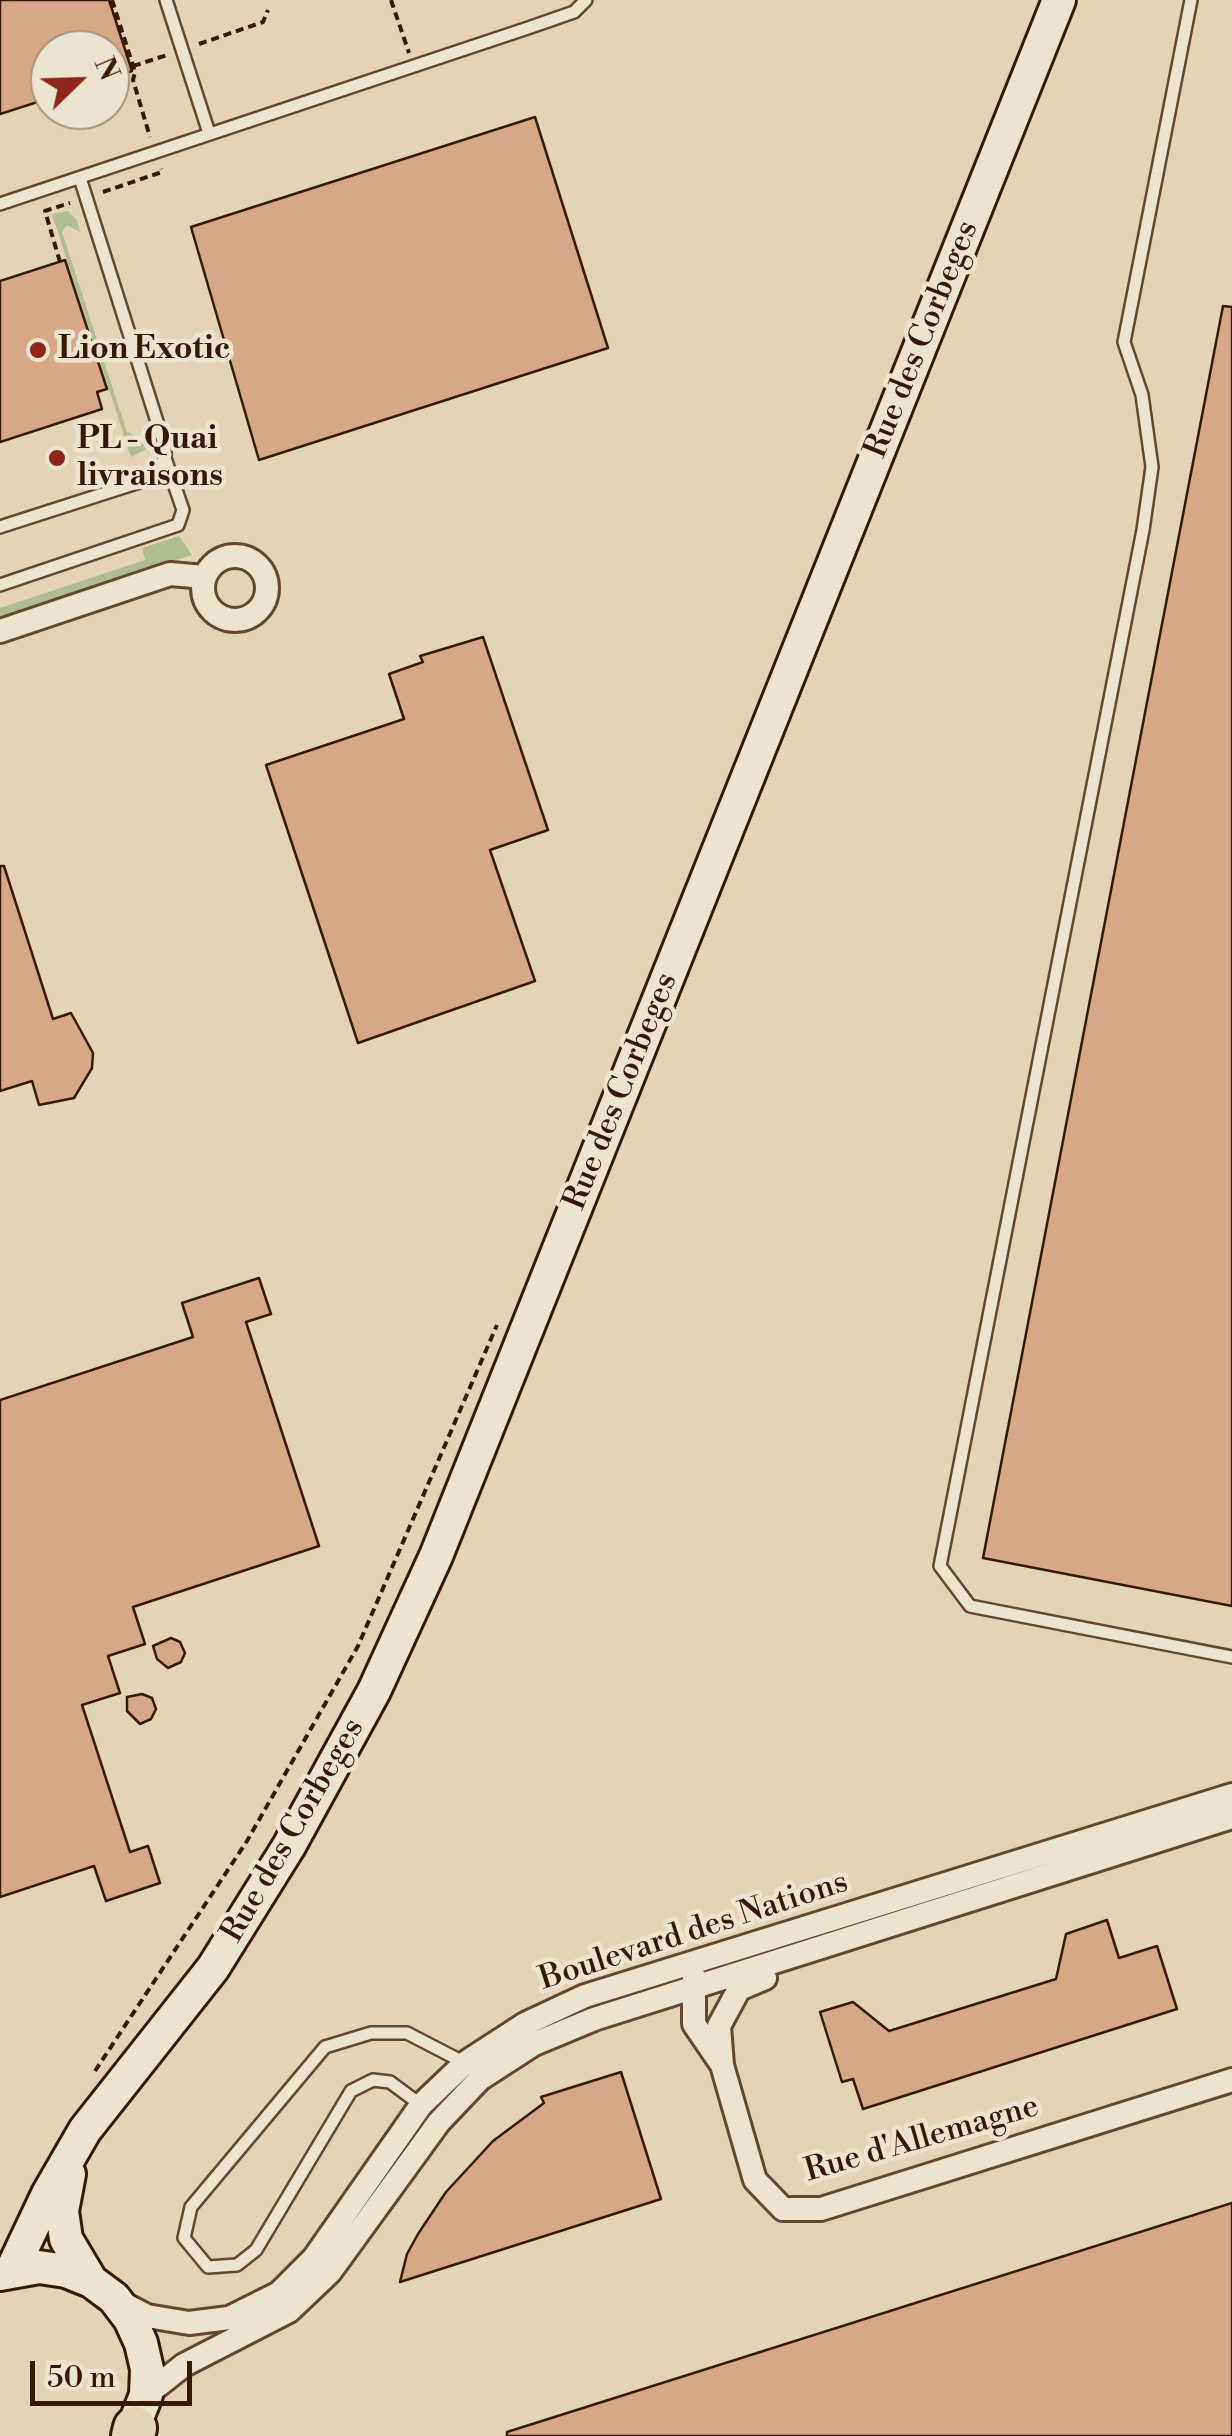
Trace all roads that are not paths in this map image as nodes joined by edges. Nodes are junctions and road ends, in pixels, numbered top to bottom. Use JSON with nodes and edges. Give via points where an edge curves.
{"nodes":[{"id":1,"x":166,"y":0,"type":"edge"},
{"id":2,"x":586,"y":0,"type":"edge"},
{"id":3,"x":1059,"y":0,"type":"edge"},
{"id":4,"x":1191,"y":0,"type":"edge"},
{"id":5,"x":209,"y":133,"type":"junction"},
{"id":6,"x":80,"y":178,"type":"junction"},
{"id":7,"x":0,"y":204,"type":"edge"},
{"id":8,"x":165,"y":458,"type":"junction"},
{"id":9,"x":0,"y":527,"type":"edge"},
{"id":10,"x":205,"y":577,"type":"dead end"},
{"id":11,"x":0,"y":585,"type":"edge"},
{"id":12,"x":0,"y":631,"type":"edge"},
{"id":13,"x":1232,"y":1657,"type":"edge"},
{"id":14,"x":1232,"y":1795,"type":"edge"},
{"id":15,"x":1232,"y":1816,"type":"edge"},
{"id":16,"x":876,"y":1906,"type":"junction"},
{"id":17,"x":926,"y":1914,"type":"junction"},
{"id":18,"x":694,"y":1988,"type":"junction"},
{"id":19,"x":465,"y":2063,"type":"junction"},
{"id":20,"x":722,"y":2065,"type":"junction"},
{"id":21,"x":1232,"y":2080,"type":"edge"},
{"id":22,"x":421,"y":2105,"type":"junction"},
{"id":23,"x":439,"y":2122,"type":"junction"},
{"id":24,"x":85,"y":2130,"type":"junction"},
{"id":25,"x":6,"y":2272,"type":"edge"},
{"id":26,"x":102,"y":2290,"type":"junction"},
{"id":27,"x":136,"y":2424,"type":"edge"}],
"edges":[{"from":1,"to":5,"type":"lane"},
{"from":2,"to":5,"type":"lane","via":[[574,12]]},
{"from":3,"to":24,"type":"street","name":"Rue des Corbeges","via":[[451,1519],[382,1674],[290,1846],[213,1968]]},
{"from":4,"to":13,"type":"lane","via":[[1124,342],[1142,396],[1152,466],[1144,530],[940,1566],[970,1606]]},
{"from":5,"to":6,"type":"lane"},
{"from":6,"to":7,"type":"lane"},
{"from":6,"to":8,"type":"lane"},
{"from":8,"to":9,"type":"lane","via":[[143,481]]},
{"from":8,"to":11,"type":"lane","via":[[183,510],[178,525]]},
{"from":10,"to":12,"type":"street","via":[[170,574]]},
{"from":14,"to":16,"type":"street","name":"Boulevard des Nations"},
{"from":15,"to":17,"type":"street","name":"Boulevard des Nations"},
{"from":16,"to":18,"type":"street","via":[[818,1934],[694,1973]]},
{"from":16,"to":19,"type":"street","name":"Boulevard des Nations","via":[[585,1996]]},
{"from":17,"to":18,"type":"street","name":"Boulevard des Nations"},
{"from":17,"to":20,"type":"street","name":"Rue d'Allemagne","via":[[739,1988],[719,2026]]},
{"from":18,"to":20,"type":"street","name":"Rue d'Allemagne","via":[[694,2024]]},
{"from":18,"to":23,"type":"street","name":"Boulevard des Nations","via":[[534,2044],[480,2079]]},
{"from":19,"to":22,"type":"street","name":"Boulevard des Nations"},
{"from":19,"to":22,"type":"lane","via":[[407,2034],[371,2034],[325,2047],[191,2207],[184,2238],[208,2267],[238,2266],[256,2250],[350,2091],[373,2080],[390,2082]]},
{"from":20,"to":21,"type":"street","name":"Rue d'Allemagne","via":[[755,2180],[783,2209],[821,2209]]},
{"from":22,"to":23,"type":"lane"},
{"from":22,"to":26,"type":"street","name":"Boulevard des Nations","via":[[314,2258],[280,2293],[229,2318],[189,2322],[147,2316]]},
{"from":23,"to":27,"type":"street","name":"Boulevard des Nations","via":[[330,2272],[289,2311],[184,2365]]},
{"from":24,"to":25,"type":"street","name":"Rue des Corbeges"},
{"from":24,"to":26,"type":"street","name":"Rue des Corbeges","via":[[62,2211],[66,2239]]},
{"from":25,"to":26,"type":"street","via":[[52,2269]]},
{"from":26,"to":27,"type":"street","name":"Rue des Corbeges","via":[[142,2343],[147,2368]]}]}
